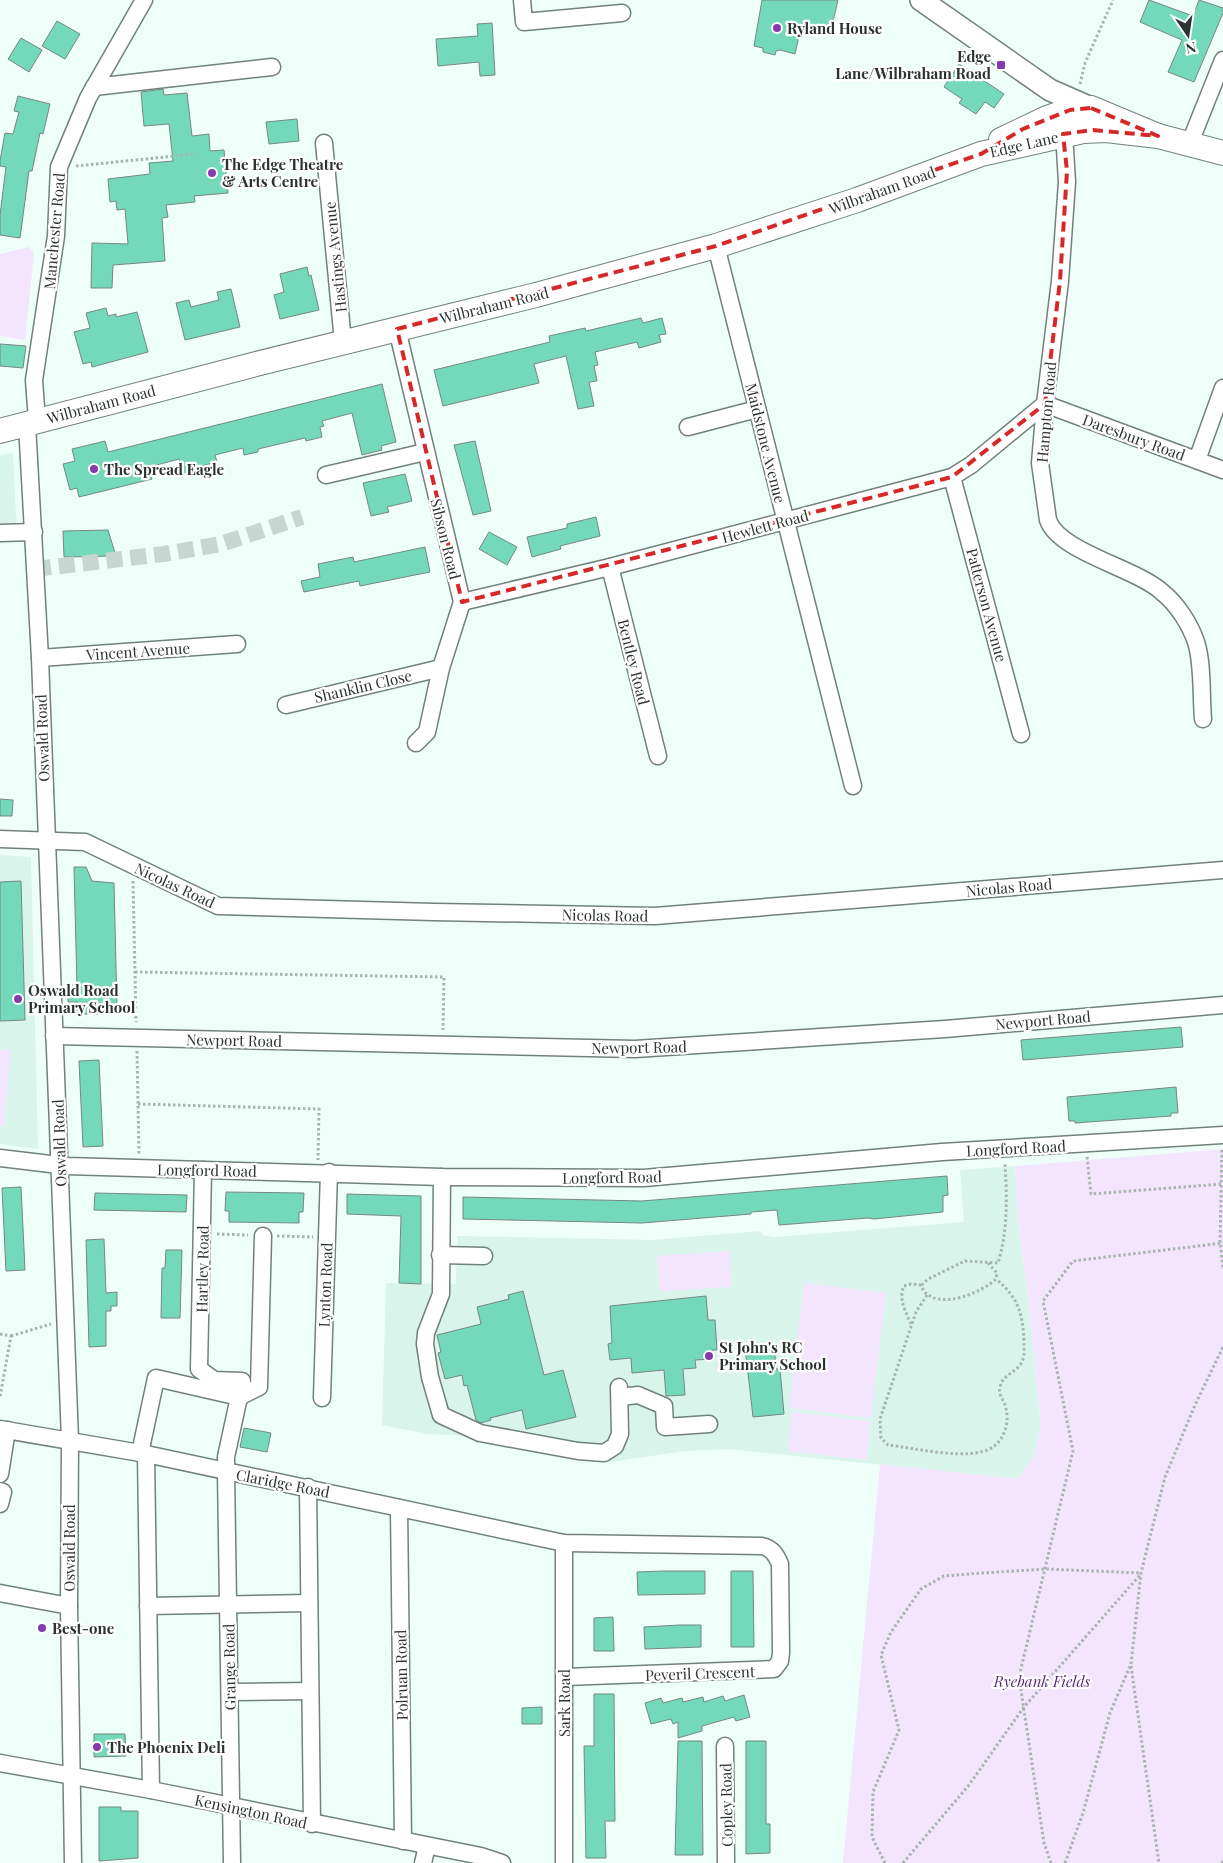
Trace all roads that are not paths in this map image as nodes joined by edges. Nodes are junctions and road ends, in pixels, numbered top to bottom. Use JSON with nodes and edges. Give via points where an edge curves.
{"nodes":[{"id":1,"x":144,"y":0,"type":"edge"},
{"id":2,"x":522,"y":0,"type":"edge"},
{"id":3,"x":921,"y":0,"type":"edge"},
{"id":4,"x":622,"y":13,"type":"dead end"},
{"id":5,"x":1223,"y":60,"type":"edge"},
{"id":6,"x":272,"y":67,"type":"dead end"},
{"id":7,"x":94,"y":87,"type":"junction"},
{"id":8,"x":1050,"y":90,"type":"junction"},
{"id":9,"x":1085,"y":99,"type":"junction"},
{"id":10,"x":1061,"y":124,"type":"junction"},
{"id":11,"x":1158,"y":136,"type":"junction"},
{"id":12,"x":324,"y":143,"type":"dead end"},
{"id":13,"x":1190,"y":145,"type":"junction"},
{"id":14,"x":1223,"y":153,"type":"edge"},
{"id":15,"x":980,"y":154,"type":"joint"},
{"id":16,"x":716,"y":246,"type":"junction"},
{"id":17,"x":397,"y":329,"type":"junction"},
{"id":18,"x":344,"y":342,"type":"junction"},
{"id":19,"x":1223,"y":388,"type":"edge"},
{"id":20,"x":1045,"y":404,"type":"junction"},
{"id":21,"x":757,"y":409,"type":"junction"},
{"id":22,"x":32,"y":422,"type":"junction"},
{"id":23,"x":688,"y":427,"type":"dead end"},
{"id":24,"x":0,"y":431,"type":"edge"},
{"id":25,"x":424,"y":452,"type":"junction"},
{"id":26,"x":1197,"y":460,"type":"junction"},
{"id":27,"x":1223,"y":470,"type":"edge"},
{"id":28,"x":326,"y":475,"type":"dead end"},
{"id":29,"x":952,"y":477,"type":"junction"},
{"id":30,"x":786,"y":521,"type":"junction"},
{"id":31,"x":34,"y":532,"type":"junction"},
{"id":32,"x":0,"y":533,"type":"edge"},
{"id":33,"x":610,"y":567,"type":"junction"},
{"id":34,"x":462,"y":602,"type":"junction"},
{"id":35,"x":237,"y":644,"type":"dead end"},
{"id":36,"x":40,"y":658,"type":"junction"},
{"id":37,"x":441,"y":668,"type":"junction"},
{"id":38,"x":286,"y":705,"type":"dead end"},
{"id":39,"x":1203,"y":719,"type":"dead end"},
{"id":40,"x":1021,"y":734,"type":"dead end"},
{"id":41,"x":416,"y":743,"type":"dead end"},
{"id":42,"x":658,"y":756,"type":"dead end"},
{"id":43,"x":853,"y":786,"type":"dead end"},
{"id":44,"x":0,"y":838,"type":"edge"},
{"id":45,"x":46,"y":841,"type":"junction"},
{"id":46,"x":1223,"y":870,"type":"edge"},
{"id":47,"x":1223,"y":1005,"type":"edge"},
{"id":48,"x":54,"y":1036,"type":"junction"},
{"id":49,"x":1221,"y":1136,"type":"edge"},
{"id":50,"x":0,"y":1158,"type":"edge"},
{"id":51,"x":60,"y":1165,"type":"junction"},
{"id":52,"x":203,"y":1170,"type":"junction"},
{"id":53,"x":323,"y":1172,"type":"junction"},
{"id":54,"x":442,"y":1177,"type":"junction"},
{"id":55,"x":263,"y":1236,"type":"dead end"},
{"id":56,"x":440,"y":1255,"type":"junction"},
{"id":57,"x":484,"y":1256,"type":"dead end"},
{"id":58,"x":239,"y":1397,"type":"junction"},
{"id":59,"x":322,"y":1398,"type":"dead end"},
{"id":60,"x":709,"y":1424,"type":"dead end"},
{"id":61,"x":4,"y":1429,"type":"edge"},
{"id":62,"x":70,"y":1440,"type":"junction"},
{"id":63,"x":143,"y":1453,"type":"junction"},
{"id":64,"x":226,"y":1472,"type":"junction"},
{"id":65,"x":0,"y":1474,"type":"edge"},
{"id":66,"x":308,"y":1488,"type":"junction"},
{"id":67,"x":0,"y":1491,"type":"edge"},
{"id":68,"x":0,"y":1504,"type":"edge"},
{"id":69,"x":399,"y":1508,"type":"junction"},
{"id":70,"x":564,"y":1543,"type":"junction"},
{"id":71,"x":0,"y":1593,"type":"edge"},
{"id":72,"x":309,"y":1603,"type":"junction"},
{"id":73,"x":228,"y":1604,"type":"junction"},
{"id":74,"x":69,"y":1606,"type":"junction"},
{"id":75,"x":148,"y":1606,"type":"junction"},
{"id":76,"x":565,"y":1677,"type":"junction"},
{"id":77,"x":310,"y":1691,"type":"junction"},
{"id":78,"x":230,"y":1692,"type":"junction"},
{"id":79,"x":725,"y":1746,"type":"dead end"},
{"id":80,"x":0,"y":1763,"type":"edge"},
{"id":81,"x":72,"y":1776,"type":"junction"},
{"id":82,"x":151,"y":1790,"type":"junction"},
{"id":83,"x":232,"y":1807,"type":"junction"},
{"id":84,"x":312,"y":1824,"type":"junction"},
{"id":85,"x":403,"y":1841,"type":"junction"},
{"id":86,"x":426,"y":1846,"type":"junction"},
{"id":87,"x":72,"y":1863,"type":"edge"},
{"id":88,"x":232,"y":1863,"type":"edge"},
{"id":89,"x":423,"y":1863,"type":"edge"},
{"id":90,"x":502,"y":1863,"type":"edge"},
{"id":91,"x":564,"y":1863,"type":"edge"},
{"id":92,"x":726,"y":1863,"type":"edge"}],
"edges":[{"from":1,"to":7,"type":"street","name":"Manchester Road"},
{"from":2,"to":4,"type":"street","via":[[524,22]]},
{"from":3,"to":8,"type":"main road","name":"Edge Lane"},
{"from":5,"to":13,"type":"street"},
{"from":6,"to":7,"type":"street"},
{"from":7,"to":22,"type":"street","name":"Manchester Road","via":[[59,167],[56,236],[34,380]]},
{"from":8,"to":9,"type":"main road","name":"Edge Lane"},
{"from":8,"to":10,"type":"street","name":"Hampton Road"},
{"from":9,"to":10,"type":"highway","name":"Edge Lane","via":[[1070,110]]},
{"from":9,"to":11,"type":"highway","name":"Edge Lane"},
{"from":10,"to":11,"type":"highway","name":"Edge Lane"},
{"from":10,"to":15,"type":"highway","name":"Edge Lane"},
{"from":10,"to":20,"type":"street","name":"Hampton Road","via":[[1067,171],[1060,281]]},
{"from":11,"to":13,"type":"highway","name":"Edge Lane"},
{"from":12,"to":18,"type":"street","name":"Hastings Avenue"},
{"from":13,"to":14,"type":"highway","name":"Edge Lane"},
{"from":15,"to":16,"type":"highway","name":"Wilbraham Road","via":[[857,200]]},
{"from":16,"to":17,"type":"highway","name":"Wilbraham Road"},
{"from":16,"to":21,"type":"street","name":"Maidstone Avenue"},
{"from":17,"to":18,"type":"highway","name":"Wilbraham Road"},
{"from":17,"to":25,"type":"street","name":"Sibson Road"},
{"from":18,"to":22,"type":"highway","name":"Wilbraham Road"},
{"from":19,"to":26,"type":"street"},
{"from":20,"to":26,"type":"street","name":"Daresbury Road"},
{"from":20,"to":29,"type":"street","name":"Hewlett Road"},
{"from":20,"to":39,"type":"street","name":"Hampton Road","via":[[1040,463],[1051,528],[1076,547],[1149,582],[1171,600],[1196,643]]},
{"from":21,"to":23,"type":"street"},
{"from":21,"to":30,"type":"street","name":"Maidstone Avenue"},
{"from":22,"to":24,"type":"highway","name":"Wilbraham Road"},
{"from":22,"to":31,"type":"street","name":"Oswald Road"},
{"from":25,"to":28,"type":"street"},
{"from":25,"to":34,"type":"street","name":"Sibson Road"},
{"from":26,"to":27,"type":"street","name":"Daresbury Road"},
{"from":29,"to":30,"type":"street","name":"Hewlett Road"},
{"from":29,"to":40,"type":"street","name":"Patterson Avenue"},
{"from":30,"to":33,"type":"street","name":"Hewlett Road"},
{"from":30,"to":43,"type":"street","name":"Maidstone Avenue"},
{"from":31,"to":32,"type":"street"},
{"from":31,"to":36,"type":"street","name":"Oswald Road"},
{"from":33,"to":34,"type":"street","name":"Hewlett Road"},
{"from":33,"to":42,"type":"street","name":"Bentley Road"},
{"from":34,"to":37,"type":"street"},
{"from":35,"to":36,"type":"street","name":"Vincent Avenue"},
{"from":36,"to":45,"type":"street","name":"Oswald Road"},
{"from":37,"to":38,"type":"street","name":"Shanklin Close"},
{"from":37,"to":41,"type":"street","via":[[427,732]]},
{"from":44,"to":45,"type":"street","name":"Nicolas Road"},
{"from":45,"to":46,"type":"street","name":"Nicolas Road","via":[[85,842],[218,906],[434,912],[655,916]]},
{"from":45,"to":48,"type":"street","name":"Oswald Road"},
{"from":47,"to":48,"type":"street","name":"Newport Road","via":[[945,1029],[635,1049]]},
{"from":48,"to":51,"type":"street","name":"Oswald Road"},
{"from":49,"to":54,"type":"street","name":"Longford Road","via":[[1005,1148],[644,1178]]},
{"from":50,"to":51,"type":"street","name":"Longford Road"},
{"from":51,"to":52,"type":"street","name":"Longford Road"},
{"from":51,"to":62,"type":"street","name":"Oswald Road"},
{"from":52,"to":53,"type":"street","name":"Longford Road"},
{"from":52,"to":58,"type":"street","name":"Hartley Road","via":[[199,1369],[214,1380],[242,1381]]},
{"from":53,"to":54,"type":"street","name":"Longford Road"},
{"from":53,"to":59,"type":"street","name":"Lynton Road"},
{"from":54,"to":56,"type":"street"},
{"from":55,"to":58,"type":"street","via":[[259,1387]]},
{"from":56,"to":57,"type":"street"},
{"from":56,"to":60,"type":"street","via":[[439,1302],[426,1333],[425,1344],[440,1415],[480,1433],[604,1453],[615,1446],[620,1434],[620,1392],[638,1395],[664,1406],[665,1427]]},
{"from":58,"to":63,"type":"street","via":[[156,1378]]},
{"from":58,"to":64,"type":"street","name":"Grange Road","via":[[226,1457]]},
{"from":61,"to":62,"type":"street","name":"Claridge Road"},
{"from":61,"to":65,"type":"street"},
{"from":62,"to":63,"type":"street","name":"Claridge Road"},
{"from":62,"to":74,"type":"street","name":"Oswald Road"},
{"from":63,"to":64,"type":"street","name":"Claridge Road"},
{"from":63,"to":75,"type":"street"},
{"from":64,"to":66,"type":"street","name":"Claridge Road"},
{"from":64,"to":73,"type":"street","name":"Grange Road"},
{"from":66,"to":69,"type":"street","name":"Claridge Road"},
{"from":66,"to":72,"type":"street"},
{"from":67,"to":68,"type":"street","via":[[3,1492]]},
{"from":69,"to":70,"type":"street","name":"Claridge Road"},
{"from":69,"to":85,"type":"street","name":"Polruan Road"},
{"from":70,"to":76,"type":"street","name":"Sark Road"},
{"from":70,"to":76,"type":"street","name":"Peveril Crescent","via":[[768,1548],[780,1564],[781,1653],[778,1665],[767,1670]]},
{"from":71,"to":74,"type":"street"},
{"from":72,"to":73,"type":"street"},
{"from":72,"to":77,"type":"street"},
{"from":73,"to":75,"type":"street"},
{"from":73,"to":78,"type":"street","name":"Grange Road"},
{"from":74,"to":81,"type":"street","name":"Oswald Road"},
{"from":75,"to":82,"type":"street"},
{"from":76,"to":91,"type":"street","name":"Sark Road"},
{"from":77,"to":78,"type":"street"},
{"from":77,"to":84,"type":"street"},
{"from":78,"to":83,"type":"street","name":"Grange Road"},
{"from":79,"to":92,"type":"street","name":"Copley Road"},
{"from":80,"to":81,"type":"street","name":"Kensington Road"},
{"from":81,"to":82,"type":"street","name":"Kensington Road"},
{"from":81,"to":87,"type":"street","name":"Oswald Road"},
{"from":82,"to":83,"type":"street","name":"Kensington Road"},
{"from":83,"to":84,"type":"street","name":"Kensington Road"},
{"from":83,"to":88,"type":"street","name":"Grange Road"},
{"from":84,"to":85,"type":"street","name":"Kensington Road"},
{"from":85,"to":86,"type":"street","name":"Kensington Road"},
{"from":86,"to":89,"type":"street"},
{"from":86,"to":90,"type":"street","name":"Kensington Road"}]}
